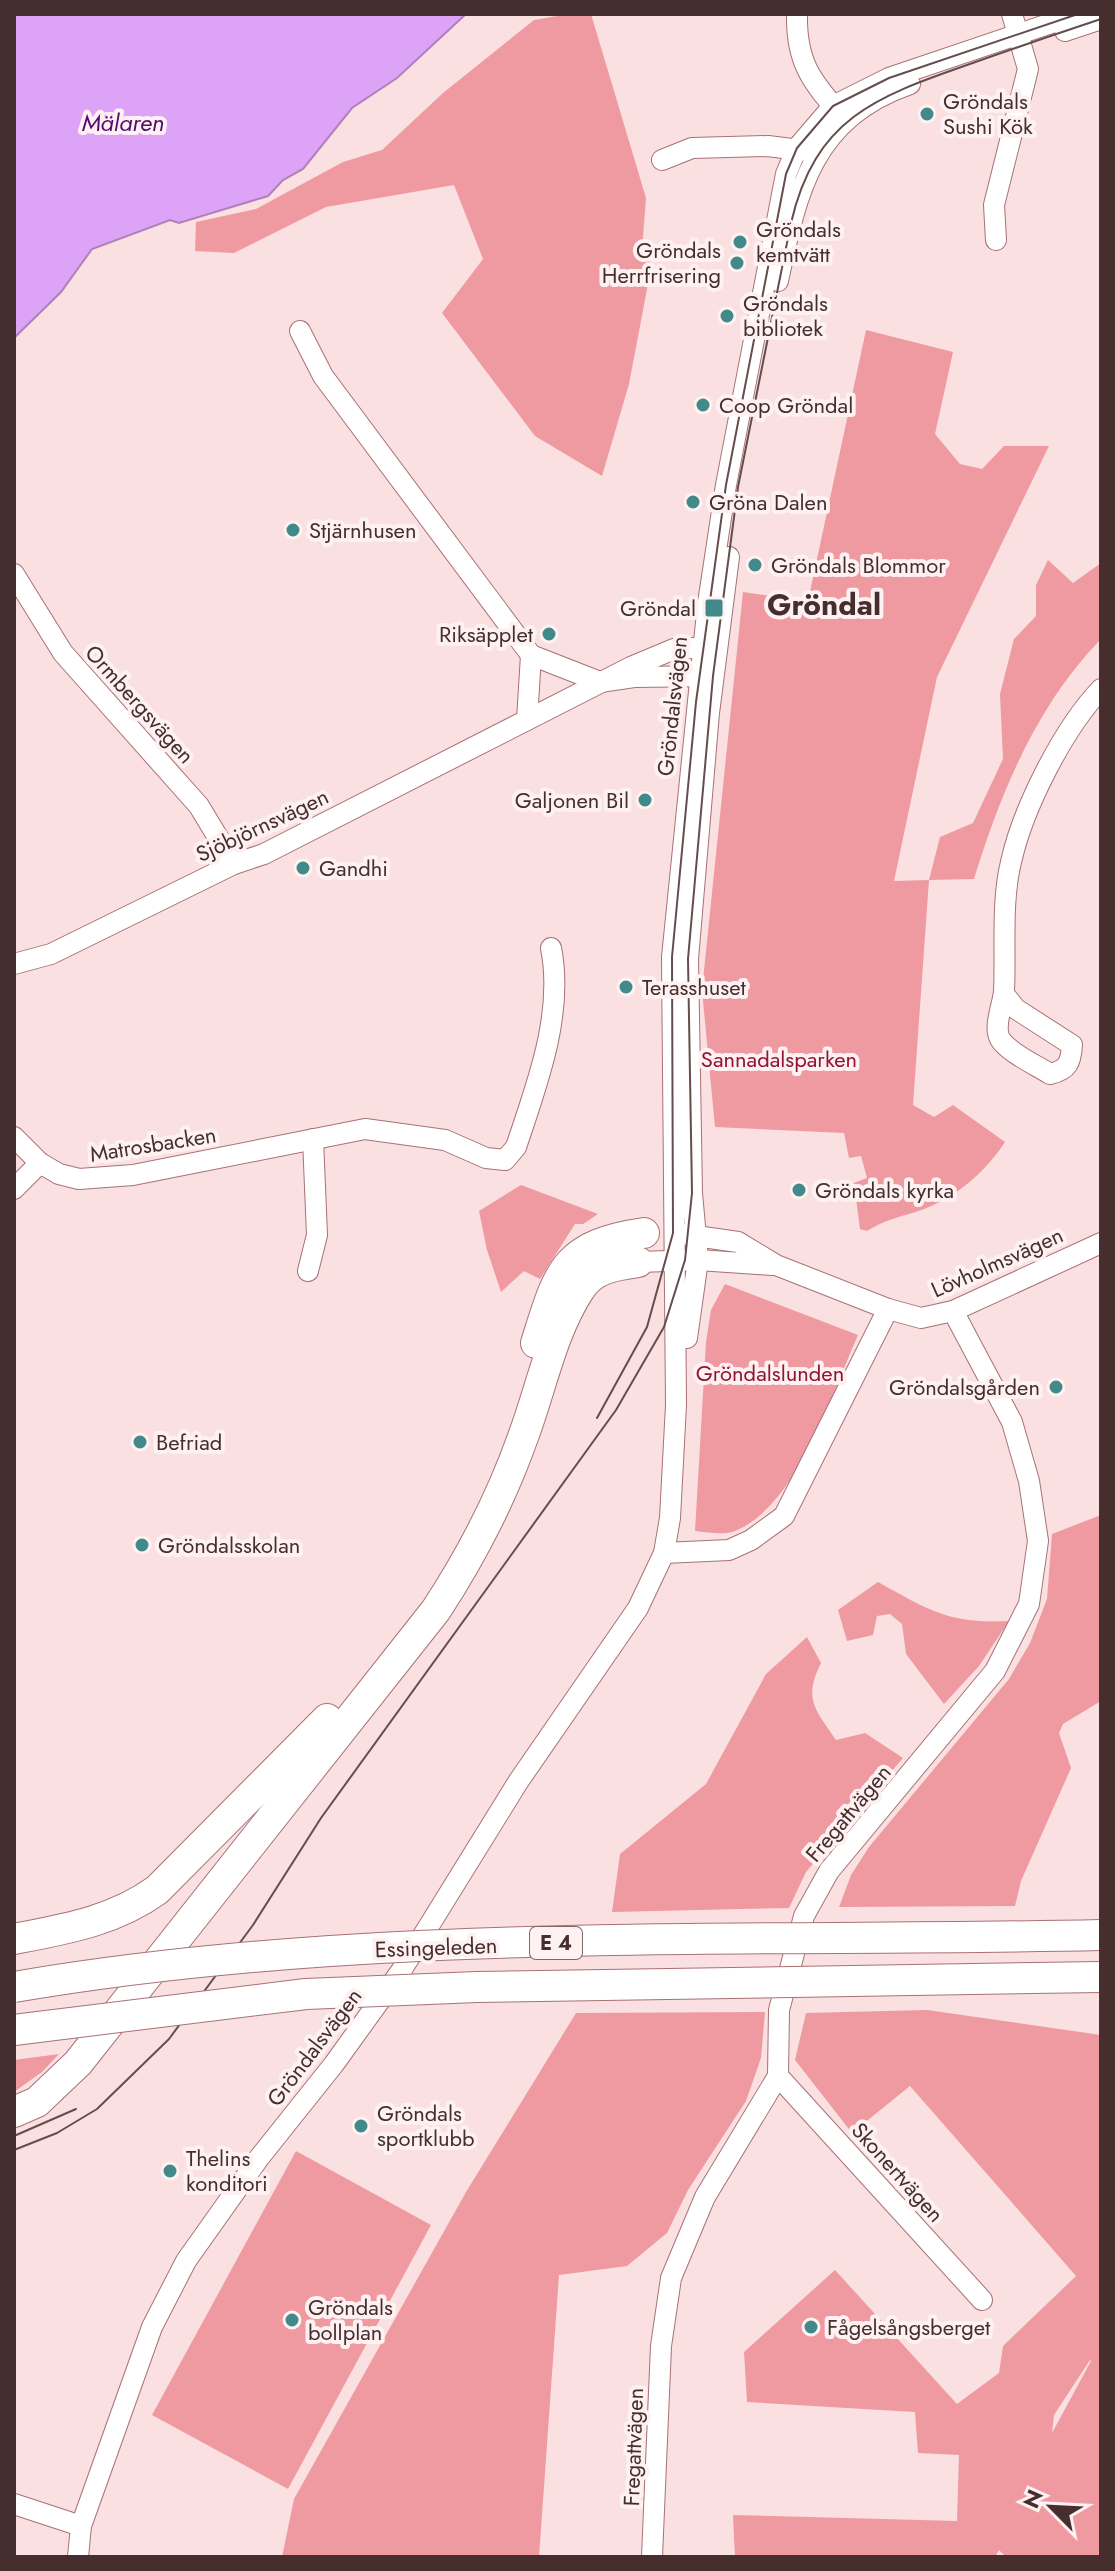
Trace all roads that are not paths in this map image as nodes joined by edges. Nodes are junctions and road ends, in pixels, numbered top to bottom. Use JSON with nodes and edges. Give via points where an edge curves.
{"nodes":[{"id":1,"x":797,"y":14,"type":"edge"},
{"id":2,"x":1012,"y":14,"type":"edge"},
{"id":3,"x":1078,"y":14,"type":"edge"},
{"id":4,"x":1101,"y":19,"type":"edge"},
{"id":5,"x":1020,"y":40,"type":"junction"},
{"id":6,"x":840,"y":114,"type":"junction"},
{"id":7,"x":797,"y":148,"type":"junction"},
{"id":8,"x":818,"y":154,"type":"junction"},
{"id":9,"x":662,"y":160,"type":"dead end"},
{"id":10,"x":996,"y":240,"type":"dead end"},
{"id":11,"x":300,"y":331,"type":"dead end"},
{"id":12,"x":14,"y":574,"type":"edge"},
{"id":13,"x":710,"y":647,"type":"junction"},
{"id":14,"x":531,"y":655,"type":"junction"},
{"id":15,"x":706,"y":676,"type":"junction"},
{"id":16,"x":600,"y":682,"type":"junction"},
{"id":17,"x":1101,"y":689,"type":"edge"},
{"id":18,"x":527,"y":720,"type":"junction"},
{"id":19,"x":234,"y":864,"type":"junction"},
{"id":20,"x":551,"y":948,"type":"dead end"},
{"id":21,"x":14,"y":964,"type":"edge"},
{"id":22,"x":1004,"y":994,"type":"dead end"},
{"id":23,"x":14,"y":1137,"type":"edge"},
{"id":24,"x":313,"y":1139,"type":"junction"},
{"id":25,"x":40,"y":1163,"type":"junction"},
{"id":26,"x":14,"y":1189,"type":"edge"},
{"id":27,"x":695,"y":1234,"type":"junction"},
{"id":28,"x":652,"y":1243,"type":"junction"},
{"id":29,"x":1101,"y":1243,"type":"edge"},
{"id":30,"x":698,"y":1260,"type":"junction"},
{"id":31,"x":676,"y":1261,"type":"junction"},
{"id":32,"x":776,"y":1265,"type":"junction"},
{"id":33,"x":308,"y":1271,"type":"dead end"},
{"id":34,"x":888,"y":1309,"type":"junction"},
{"id":35,"x":953,"y":1311,"type":"junction"},
{"id":36,"x":676,"y":1405,"type":"junction"},
{"id":37,"x":664,"y":1553,"type":"junction"},
{"id":38,"x":1101,"y":1935,"type":"edge"},
{"id":39,"x":14,"y":1939,"type":"edge"},
{"id":40,"x":1101,"y":1977,"type":"edge"},
{"id":41,"x":14,"y":1987,"type":"edge"},
{"id":42,"x":14,"y":2030,"type":"edge"},
{"id":43,"x":778,"y":2076,"type":"junction"},
{"id":44,"x":14,"y":2112,"type":"edge"},
{"id":45,"x":982,"y":2300,"type":"dead end"},
{"id":46,"x":14,"y":2504,"type":"edge"},
{"id":47,"x":81,"y":2526,"type":"junction"},
{"id":48,"x":78,"y":2557,"type":"edge"},
{"id":49,"x":652,"y":2557,"type":"edge"}],
"edges":[{"from":1,"to":6,"type":"street","via":[[796,42],[803,65]]},
{"from":2,"to":5,"type":"street"},
{"from":3,"to":5,"type":"street","name":"Gröndalsvägen"},
{"from":4,"to":5,"type":"street","name":"Gröndalsvägen"},
{"from":5,"to":6,"type":"street","name":"Gröndalsvägen","via":[[889,78]]},
{"from":5,"to":10,"type":"street","via":[[1028,69],[994,205]]},
{"from":6,"to":7,"type":"street","name":"Gröndalsvägen"},
{"from":6,"to":8,"type":"street","name":"Gröndalsvägen"},
{"from":7,"to":8,"type":"street"},
{"from":7,"to":9,"type":"street","via":[[692,148]]},
{"from":7,"to":13,"type":"street","name":"Gröndalsvägen","via":[[780,204],[726,485]]},
{"from":8,"to":13,"type":"street","name":"Gröndalsvägen","via":[[796,201]]},
{"from":11,"to":14,"type":"street","via":[[323,376]]},
{"from":12,"to":19,"type":"street","name":"Ormbergsvägen","via":[[63,653],[199,806]]},
{"from":13,"to":15,"type":"street","name":"Gröndalsvägen"},
{"from":13,"to":16,"type":"street","name":"Sjöbjörnsvägen","via":[[674,649]]},
{"from":14,"to":16,"type":"street","name":"Sjöbjörnsvägen"},
{"from":14,"to":18,"type":"street"},
{"from":15,"to":16,"type":"street","name":"Sjöbjörnsvägen"},
{"from":15,"to":27,"type":"street","name":"Gröndalsvägen","via":[[688,959]]},
{"from":15,"to":28,"type":"street","name":"Gröndalsvägen","via":[[672,957]]},
{"from":16,"to":18,"type":"street","name":"Sjöbjörnsvägen"},
{"from":17,"to":22,"type":"street","via":[[1040,787],[1011,863]]},
{"from":18,"to":19,"type":"street","name":"Sjöbjörnsvägen","via":[[264,854]]},
{"from":19,"to":21,"type":"street","name":"Sjöbjörnsvägen","via":[[51,954]]},
{"from":20,"to":24,"type":"street","name":"Matrosbacken","via":[[557,977],[549,1035],[516,1147],[505,1160],[414,1133],[365,1129]]},
{"from":23,"to":25,"type":"street","name":"Matrosbacken"},
{"from":24,"to":25,"type":"street","name":"Matrosbacken","via":[[99,1180],[59,1174]]},
{"from":24,"to":33,"type":"street","via":[[317,1235]]},
{"from":25,"to":26,"type":"street"},
{"from":27,"to":28,"type":"street","name":"Lövholmsvägen"},
{"from":27,"to":30,"type":"street","name":"Gröndalsvägen"},
{"from":27,"to":32,"type":"street","name":"Lövholmsvägen","via":[[738,1242]]},
{"from":28,"to":31,"type":"street","name":"Lövholmsvägen"},
{"from":28,"to":31,"type":"street","name":"Gröndalsvägen"},
{"from":28,"to":39,"type":"highway","via":[[594,1244],[570,1260],[555,1284],[516,1405],[473,1513],[443,1572],[338,1707],[157,1890],[133,1907],[72,1928]]},
{"from":28,"to":44,"type":"highway","via":[[580,1287],[499,1499],[436,1610],[78,2063],[37,2102]]},
{"from":29,"to":35,"type":"street","name":"Lövholmsvägen"},
{"from":30,"to":31,"type":"street","name":"Lövholmsvägen"},
{"from":30,"to":32,"type":"street","name":"Lövholmsvägen"},
{"from":30,"to":36,"type":"street","name":"Gröndalsvägen"},
{"from":31,"to":36,"type":"street","name":"Gröndalsvägen"},
{"from":32,"to":34,"type":"street","name":"Lövholmsvägen"},
{"from":34,"to":35,"type":"street","name":"Lövholmsvägen","via":[[921,1318]]},
{"from":34,"to":37,"type":"street","via":[[784,1516],[729,1550]]},
{"from":35,"to":43,"type":"street","name":"Fregattvägen","via":[[1012,1422],[1029,1481],[1038,1541],[1029,1604],[995,1671],[814,1893],[789,1962],[779,2010]]},
{"from":36,"to":37,"type":"street","name":"Gröndalsvägen"},
{"from":37,"to":47,"type":"street","name":"Gröndalsvägen","via":[[638,1608],[518,1782],[401,1971],[186,2261],[152,2327]]},
{"from":38,"to":41,"type":"highway","name":"Essingeleden","number":"E 4","bridge":true,"via":[[311,1951],[167,1964]]},
{"from":40,"to":42,"type":"highway","name":"Essingeleden","number":"E 4","bridge":true,"via":[[306,1994]]},
{"from":43,"to":45,"type":"street","name":"Skonertvägen"},
{"from":43,"to":49,"type":"street","name":"Fregattvägen","via":[[705,2197],[671,2278],[661,2346]]},
{"from":46,"to":47,"type":"street"},
{"from":47,"to":48,"type":"street","name":"Gröndalsvägen"}]}
